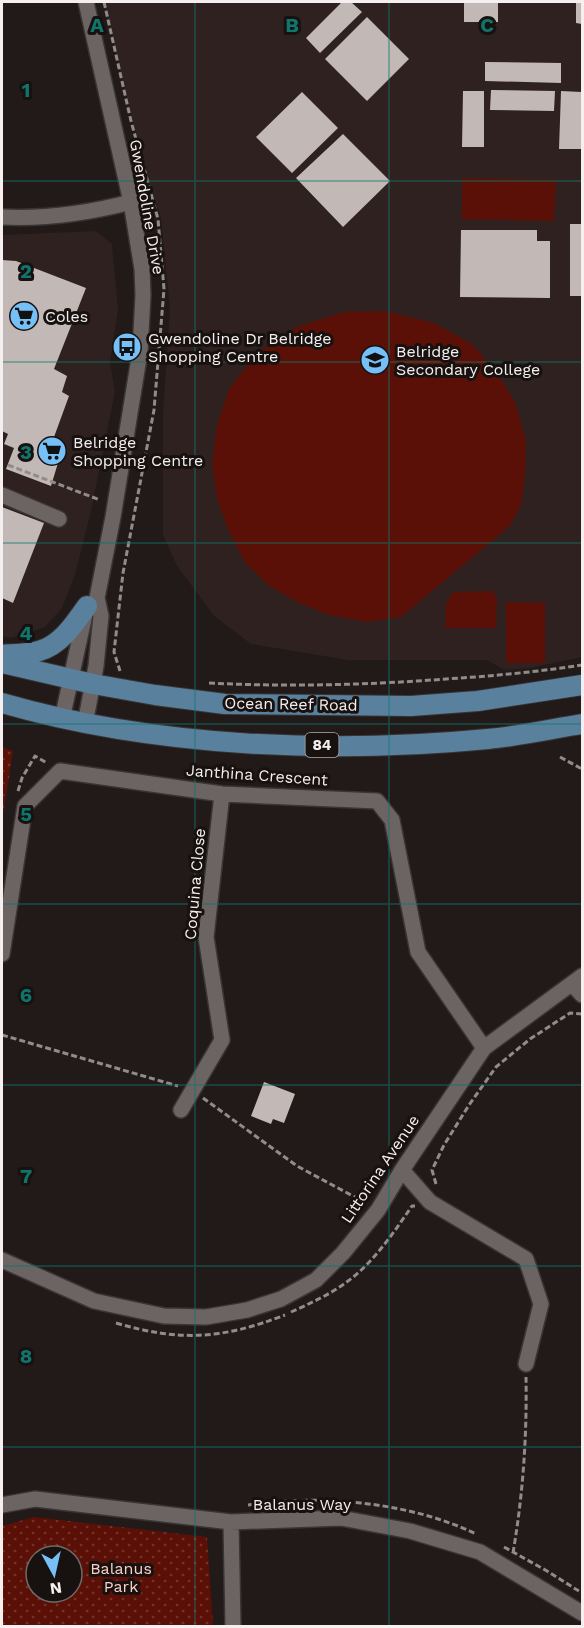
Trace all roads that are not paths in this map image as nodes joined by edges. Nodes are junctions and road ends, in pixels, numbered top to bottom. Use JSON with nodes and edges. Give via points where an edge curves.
{"nodes":[{"id":1,"x":86,"y":2,"type":"edge"},
{"id":2,"x":131,"y":202,"type":"junction"},
{"id":3,"x":2,"y":217,"type":"edge"},
{"id":4,"x":2,"y":495,"type":"edge"},
{"id":5,"x":59,"y":519,"type":"dead end"},
{"id":6,"x":92,"y":602,"type":"junction"},
{"id":7,"x":2,"y":655,"type":"edge"},
{"id":8,"x":2,"y":663,"type":"edge"},
{"id":9,"x":94,"y":675,"type":"junction"},
{"id":10,"x":71,"y":679,"type":"junction"},
{"id":11,"x":582,"y":685,"type":"edge"},
{"id":12,"x":2,"y":704,"type":"edge"},
{"id":13,"x":62,"y":719,"type":"junction"},
{"id":14,"x":85,"y":724,"type":"junction"},
{"id":15,"x":582,"y":724,"type":"edge"},
{"id":16,"x":222,"y":794,"type":"junction"},
{"id":17,"x":2,"y":954,"type":"edge"},
{"id":18,"x":579,"y":985,"type":"edge"},
{"id":19,"x":484,"y":1048,"type":"junction"},
{"id":20,"x":181,"y":1110,"type":"dead end"},
{"id":21,"x":402,"y":1170,"type":"junction"},
{"id":22,"x":2,"y":1260,"type":"edge"},
{"id":23,"x":526,"y":1364,"type":"road end"},
{"id":24,"x":2,"y":1505,"type":"edge"},
{"id":25,"x":231,"y":1522,"type":"junction"},
{"id":26,"x":582,"y":1613,"type":"edge"},
{"id":27,"x":233,"y":1626,"type":"edge"}],
"edges":[{"from":1,"to":2,"type":"street","name":"Gwendoline Drive"},
{"from":2,"to":3,"type":"street","via":[[72,214]]},
{"from":2,"to":6,"type":"street","name":"Gwendoline Drive","via":[[142,269],[140,352],[113,517]]},
{"from":4,"to":5,"type":"street"},
{"from":6,"to":7,"type":"main road","via":[[53,644],[40,651]]},
{"from":6,"to":9,"type":"street","name":"Gwendoline Drive","via":[[101,616]]},
{"from":6,"to":10,"type":"street","name":"Gwendoline Drive"},
{"from":8,"to":10,"type":"main road","name":"Ocean Reef Road"},
{"from":9,"to":10,"type":"main road","name":"Ocean Reef Road"},
{"from":9,"to":11,"type":"main road","name":"Ocean Reef Road","via":[[155,695],[225,704],[411,706],[478,701]]},
{"from":9,"to":14,"type":"street","name":"Gwendoline Drive"},
{"from":10,"to":13,"type":"street","name":"Gwendoline Drive"},
{"from":12,"to":13,"type":"main road","number":"84"},
{"from":13,"to":14,"type":"main road","number":"84"},
{"from":14,"to":15,"type":"main road","number":"84","via":[[222,742],[358,747],[489,739]]},
{"from":16,"to":17,"type":"street","name":"Janthina Crescent","via":[[60,771],[25,806]]},
{"from":16,"to":19,"type":"street","name":"Janthina Crescent","via":[[377,801],[392,820],[418,952]]},
{"from":16,"to":20,"type":"street","name":"Coquina Close","via":[[206,937],[222,1040]]},
{"from":18,"to":19,"type":"street","name":"Littorina Avenue"},
{"from":19,"to":21,"type":"street","name":"Littorina Avenue"},
{"from":21,"to":22,"type":"street","name":"Littorina Avenue","via":[[378,1210],[316,1280],[281,1299],[247,1310],[206,1317],[164,1316],[94,1301]]},
{"from":21,"to":23,"type":"street","via":[[430,1202],[526,1259],[541,1304]]},
{"from":24,"to":25,"type":"street","name":"Balanus Way","via":[[35,1499]]},
{"from":25,"to":26,"type":"street","name":"Balanus Way","via":[[352,1520],[410,1531],[480,1551]]},
{"from":25,"to":27,"type":"street"}]}
